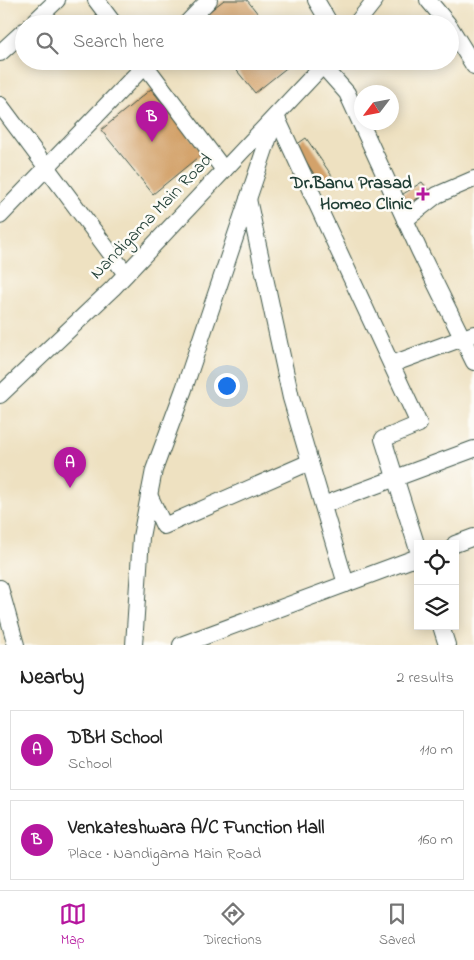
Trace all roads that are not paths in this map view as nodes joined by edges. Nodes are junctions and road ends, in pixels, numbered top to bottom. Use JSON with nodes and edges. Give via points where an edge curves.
{"nodes":[{"id":1,"x":57,"y":0,"type":"edge"},
{"id":2,"x":96,"y":0,"type":"edge"},
{"id":3,"x":208,"y":0,"type":"edge"},
{"id":4,"x":316,"y":0,"type":"edge"},
{"id":5,"x":376,"y":0,"type":"edge"},
{"id":6,"x":428,"y":0,"type":"edge"},
{"id":7,"x":41,"y":15,"type":"edge"},
{"id":8,"x":107,"y":15,"type":"edge"},
{"id":9,"x":194,"y":15,"type":"edge"},
{"id":10,"x":325,"y":15,"type":"edge"},
{"id":11,"x":364,"y":15,"type":"edge"},
{"id":12,"x":440,"y":15,"type":"edge"},
{"id":13,"x":15,"y":39,"type":"edge"},
{"id":14,"x":459,"y":42,"type":"edge"},
{"id":15,"x":0,"y":53,"type":"edge"},
{"id":16,"x":474,"y":66,"type":"edge"},
{"id":17,"x":139,"y":70,"type":"edge"},
{"id":18,"x":151,"y":70,"type":"edge"},
{"id":19,"x":319,"y":70,"type":"edge"},
{"id":20,"x":330,"y":70,"type":"edge"},
{"id":21,"x":0,"y":105,"type":"edge"},
{"id":22,"x":276,"y":116,"type":"junction"},
{"id":23,"x":47,"y":168,"type":"junction"},
{"id":24,"x":224,"y":170,"type":"junction"},
{"id":25,"x":474,"y":179,"type":"edge"},
{"id":26,"x":248,"y":198,"type":"junction"},
{"id":27,"x":0,"y":216,"type":"edge"},
{"id":28,"x":405,"y":220,"type":"junction"},
{"id":29,"x":126,"y":274,"type":"junction"},
{"id":30,"x":468,"y":336,"type":"edge"},
{"id":31,"x":474,"y":362,"type":"edge"},
{"id":32,"x":392,"y":364,"type":"junction"},
{"id":33,"x":0,"y":396,"type":"edge"},
{"id":34,"x":474,"y":449,"type":"edge"},
{"id":35,"x":310,"y":462,"type":"junction"},
{"id":36,"x":395,"y":477,"type":"junction"},
{"id":37,"x":149,"y":496,"type":"junction"},
{"id":38,"x":322,"y":505,"type":"junction"},
{"id":39,"x":474,"y":537,"type":"edge"},
{"id":40,"x":415,"y":540,"type":"edge"},
{"id":41,"x":459,"y":542,"type":"edge"},
{"id":42,"x":414,"y":558,"type":"edge"},
{"id":43,"x":346,"y":584,"type":"junction"},
{"id":44,"x":0,"y":590,"type":"edge"},
{"id":45,"x":442,"y":630,"type":"edge"},
{"id":46,"x":16,"y":645,"type":"edge"},
{"id":47,"x":134,"y":645,"type":"edge"},
{"id":48,"x":181,"y":645,"type":"edge"},
{"id":49,"x":447,"y":645,"type":"edge"}],
"edges":[{"from":1,"to":7,"type":"street"},
{"from":2,"to":8,"type":"street"},
{"from":3,"to":9,"type":"street"},
{"from":4,"to":10,"type":"street"},
{"from":5,"to":11,"type":"street"},
{"from":6,"to":12,"type":"street"},
{"from":13,"to":15,"type":"street"},
{"from":14,"to":16,"type":"street"},
{"from":17,"to":23,"type":"street"},
{"from":18,"to":24,"type":"street"},
{"from":19,"to":22,"type":"street","name":"Nandigama Main Road"},
{"from":20,"to":28,"type":"street","via":[[347,93]]},
{"from":21,"to":23,"type":"street"},
{"from":22,"to":24,"type":"street","name":"Nandigama Main Road"},
{"from":22,"to":26,"type":"street"},
{"from":22,"to":32,"type":"street"},
{"from":23,"to":27,"type":"street"},
{"from":23,"to":29,"type":"street"},
{"from":24,"to":29,"type":"street","name":"Nandigama Main Road"},
{"from":25,"to":28,"type":"street","via":[[437,195]]},
{"from":26,"to":35,"type":"street","via":[[291,398]]},
{"from":26,"to":37,"type":"street","via":[[154,470]]},
{"from":28,"to":30,"type":"street"},
{"from":29,"to":33,"type":"street","name":"Nandigama Main Road"},
{"from":30,"to":31,"type":"street"},
{"from":30,"to":32,"type":"street"},
{"from":32,"to":36,"type":"street","via":[[419,424],[383,439]]},
{"from":34,"to":36,"type":"street"},
{"from":35,"to":37,"type":"street","via":[[164,526]]},
{"from":35,"to":38,"type":"street"},
{"from":36,"to":38,"type":"street"},
{"from":36,"to":40,"type":"street"},
{"from":37,"to":47,"type":"street","via":[[141,537]]},
{"from":38,"to":43,"type":"street"},
{"from":39,"to":41,"type":"street"},
{"from":42,"to":43,"type":"street"},
{"from":43,"to":48,"type":"street"},
{"from":44,"to":46,"type":"street"},
{"from":45,"to":49,"type":"street"}]}
